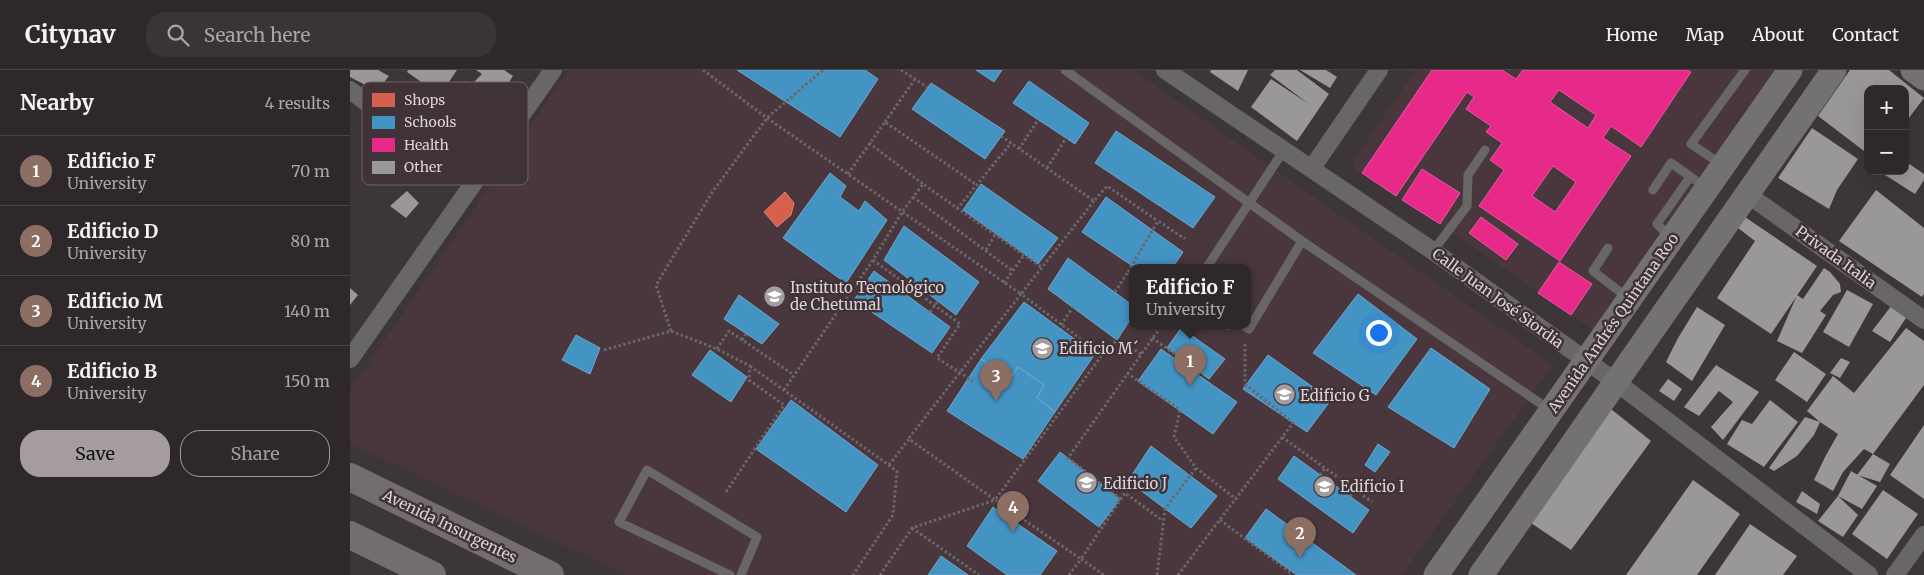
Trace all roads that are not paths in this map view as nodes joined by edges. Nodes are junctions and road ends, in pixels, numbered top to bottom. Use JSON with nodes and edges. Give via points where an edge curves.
{"nodes":[{"id":1,"x":553,"y":70,"type":"edge"},
{"id":2,"x":1065,"y":70,"type":"edge"},
{"id":3,"x":1165,"y":70,"type":"edge"},
{"id":4,"x":1380,"y":70,"type":"edge"},
{"id":5,"x":1745,"y":70,"type":"edge"},
{"id":6,"x":1790,"y":70,"type":"edge"},
{"id":7,"x":1834,"y":70,"type":"edge"},
{"id":8,"x":1913,"y":70,"type":"edge"},
{"id":9,"x":1924,"y":78,"type":"edge"},
{"id":10,"x":350,"y":90,"type":"edge"},
{"id":11,"x":362,"y":99,"type":"edge"},
{"id":12,"x":528,"y":105,"type":"edge"},
{"id":13,"x":1284,"y":150,"type":"junction"},
{"id":14,"x":1485,"y":150,"type":"dead end"},
{"id":15,"x":1723,"y":166,"type":"junction"},
{"id":16,"x":1312,"y":168,"type":"junction"},
{"id":17,"x":1699,"y":182,"type":"junction"},
{"id":18,"x":472,"y":185,"type":"edge"},
{"id":19,"x":1653,"y":190,"type":"dead end"},
{"id":20,"x":1748,"y":194,"type":"junction"},
{"id":21,"x":1249,"y":203,"type":"junction"},
{"id":22,"x":1302,"y":241,"type":"junction"},
{"id":23,"x":1608,"y":248,"type":"dead end"},
{"id":24,"x":1433,"y":251,"type":"junction"},
{"id":25,"x":1209,"y":264,"type":"edge"},
{"id":26,"x":1629,"y":299,"type":"junction"},
{"id":27,"x":1924,"y":320,"type":"edge"},
{"id":28,"x":1251,"y":326,"type":"edge"},
{"id":29,"x":353,"y":349,"type":"edge"},
{"id":30,"x":1585,"y":362,"type":"junction"},
{"id":31,"x":1616,"y":382,"type":"junction"},
{"id":32,"x":1551,"y":411,"type":"junction"},
{"id":33,"x":353,"y":485,"type":"edge"},
{"id":34,"x":350,"y":535,"type":"edge"},
{"id":35,"x":1924,"y":535,"type":"edge"},
{"id":36,"x":544,"y":574,"type":"edge"},
{"id":37,"x":432,"y":575,"type":"edge"},
{"id":38,"x":730,"y":575,"type":"edge"},
{"id":39,"x":741,"y":575,"type":"edge"},
{"id":40,"x":1436,"y":575,"type":"edge"},
{"id":41,"x":1480,"y":575,"type":"edge"},
{"id":42,"x":1869,"y":575,"type":"edge"},
{"id":43,"x":1895,"y":575,"type":"edge"}],
"edges":[{"from":1,"to":12,"type":"street"},
{"from":2,"to":21,"type":"lane"},
{"from":3,"to":13,"type":"street","name":"Calle Juan José Siordia"},
{"from":4,"to":16,"type":"street"},
{"from":5,"to":15,"type":"lane","via":[[1691,144]]},
{"from":6,"to":15,"type":"main road","name":"Avenida Andrés Quintana Roo"},
{"from":7,"to":20,"type":"main road"},
{"from":8,"to":9,"type":"main road"},
{"from":10,"to":11,"type":"street"},
{"from":13,"to":16,"type":"street","name":"Calle Juan José Siordia"},
{"from":13,"to":21,"type":"lane"},
{"from":14,"to":24,"type":"lane","via":[[1468,175],[1467,206]]},
{"from":15,"to":17,"type":"main road","name":"Avenida Andrés Quintana Roo"},
{"from":16,"to":24,"type":"street","name":"Calle Juan José Siordia"},
{"from":17,"to":19,"type":"lane","via":[[1671,162]]},
{"from":17,"to":26,"type":"main road","name":"Avenida Andrés Quintana Roo","via":[[1672,239]]},
{"from":18,"to":29,"type":"street"},
{"from":20,"to":27,"type":"street","name":"Privada Italia"},
{"from":20,"to":31,"type":"main road"},
{"from":21,"to":22,"type":"lane"},
{"from":21,"to":25,"type":"lane"},
{"from":22,"to":28,"type":"lane"},
{"from":22,"to":32,"type":"lane"},
{"from":23,"to":26,"type":"lane","via":[[1593,271]]},
{"from":24,"to":30,"type":"street","name":"Calle Juan José Siordia"},
{"from":26,"to":30,"type":"main road","name":"Avenida Andrés Quintana Roo"},
{"from":30,"to":31,"type":"street","name":"Calle Juan José Siordia"},
{"from":30,"to":32,"type":"main road","name":"Avenida Andrés Quintana Roo"},
{"from":31,"to":41,"type":"main road"},
{"from":31,"to":42,"type":"street","name":"Calle Juan José Siordia"},
{"from":32,"to":40,"type":"main road","name":"Avenida Andrés Quintana Roo"},
{"from":33,"to":36,"type":"main road","name":"Avenida Insurgentes"},
{"from":34,"to":37,"type":"main road"},
{"from":35,"to":43,"type":"street"},
{"from":38,"to":39,"type":"lane","via":[[619,522],[647,470],[758,537]]}]}
